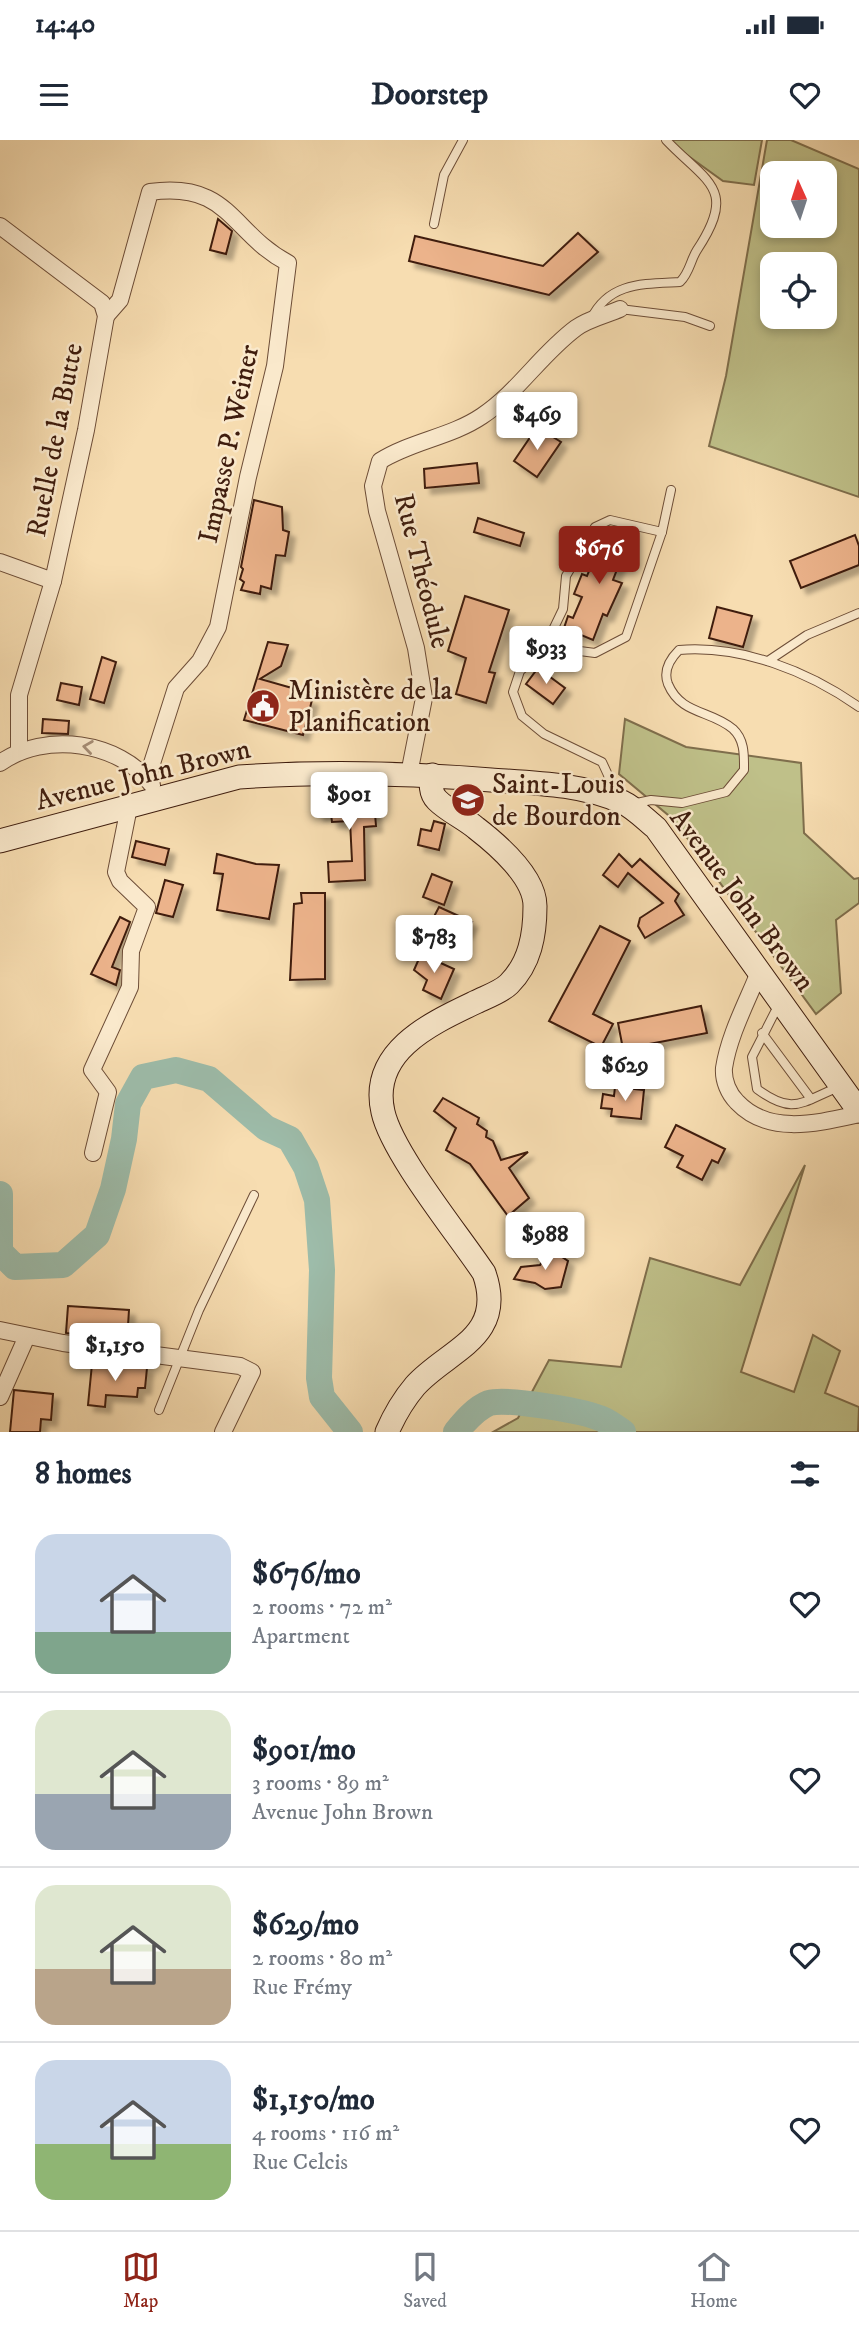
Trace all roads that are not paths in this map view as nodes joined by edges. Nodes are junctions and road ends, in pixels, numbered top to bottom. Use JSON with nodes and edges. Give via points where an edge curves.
{"nodes":[{"id":1,"x":463,"y":140,"type":"edge"},
{"id":2,"x":666,"y":140,"type":"edge"},
{"id":3,"x":434,"y":224,"type":"dead end"},
{"id":4,"x":0,"y":226,"type":"edge"},
{"id":5,"x":620,"y":309,"type":"joint"},
{"id":6,"x":106,"y":316,"type":"junction"},
{"id":7,"x":589,"y":321,"type":"junction"},
{"id":8,"x":710,"y":326,"type":"dead end"},
{"id":9,"x":671,"y":490,"type":"dead end"},
{"id":10,"x":662,"y":532,"type":"junction"},
{"id":11,"x":0,"y":562,"type":"edge"},
{"id":12,"x":53,"y":581,"type":"junction"},
{"id":13,"x":859,"y":613,"type":"edge"},
{"id":14,"x":551,"y":634,"type":"junction"},
{"id":15,"x":545,"y":648,"type":"junction"},
{"id":16,"x":557,"y":648,"type":"junction"},
{"id":17,"x":768,"y":661,"type":"junction"},
{"id":18,"x":859,"y":707,"type":"edge"},
{"id":19,"x":19,"y":752,"type":"junction"},
{"id":20,"x":0,"y":764,"type":"edge"},
{"id":21,"x":421,"y":775,"type":"junction"},
{"id":22,"x":147,"y":779,"type":"junction"},
{"id":23,"x":160,"y":799,"type":"junction"},
{"id":24,"x":620,"y":802,"type":"junction"},
{"id":25,"x":129,"y":807,"type":"junction"},
{"id":26,"x":0,"y":841,"type":"edge"},
{"id":27,"x":759,"y":972,"type":"junction"},
{"id":28,"x":781,"y":1002,"type":"junction"},
{"id":29,"x":762,"y":1033,"type":"junction"},
{"id":30,"x":840,"y":1087,"type":"junction"},
{"id":31,"x":811,"y":1099,"type":"junction"},
{"id":32,"x":859,"y":1113,"type":"edge"},
{"id":33,"x":93,"y":1153,"type":"dead end"},
{"id":34,"x":254,"y":1195,"type":"dead end"},
{"id":35,"x":0,"y":1330,"type":"edge"},
{"id":36,"x":27,"y":1336,"type":"junction"},
{"id":37,"x":178,"y":1359,"type":"junction"},
{"id":38,"x":0,"y":1397,"type":"edge"},
{"id":39,"x":159,"y":1410,"type":"dead end"},
{"id":40,"x":223,"y":1432,"type":"edge"},
{"id":41,"x":387,"y":1432,"type":"edge"}],
"edges":[{"from":1,"to":3,"type":"lane","via":[[444,175]]},
{"from":2,"to":7,"type":"lane","via":[[710,181],[718,198],[717,213],[689,273],[680,282],[644,283],[619,290],[598,303]]},
{"from":4,"to":6,"type":"street","name":"Ruelle de la Butte","via":[[102,303]]},
{"from":5,"to":7,"type":"street","name":"Rue Théodule"},
{"from":5,"to":8,"type":"lane","via":[[685,317]]},
{"from":6,"to":12,"type":"street","name":"Ruelle de la Butte"},
{"from":6,"to":22,"type":"street","name":"Impasse P. Weiner","via":[[120,300],[150,192],[190,193],[218,202],[288,262],[275,366],[218,627],[200,661],[176,688]]},
{"from":7,"to":21,"type":"street","name":"Rue Théodule","via":[[548,351],[482,416],[380,461],[373,485],[377,511],[416,648],[424,698]]},
{"from":9,"to":10,"type":"lane"},
{"from":10,"to":14,"type":"lane","via":[[610,520],[595,527],[566,576],[563,609]]},
{"from":10,"to":16,"type":"lane","via":[[626,637],[595,653]]},
{"from":11,"to":12,"type":"street"},
{"from":12,"to":19,"type":"street","name":"Ruelle de la Butte","via":[[19,695]]},
{"from":13,"to":17,"type":"lane","via":[[807,635]]},
{"from":14,"to":15,"type":"lane","via":[[544,637]]},
{"from":14,"to":16,"type":"lane","via":[[557,637]]},
{"from":15,"to":16,"type":"lane"},
{"from":15,"to":24,"type":"lane","via":[[520,671],[513,692],[522,716],[544,734],[602,762]]},
{"from":17,"to":18,"type":"lane","via":[[829,685]]},
{"from":17,"to":24,"type":"lane","via":[[700,648],[679,650],[670,660],[665,678],[672,694],[684,707],[734,729],[744,745],[744,770],[726,792],[682,803]]},
{"from":19,"to":20,"type":"street"},
{"from":22,"to":19,"type":"street","one_way":true,"via":[[133,764],[88,745]]},
{"from":21,"to":23,"type":"main road","name":"Avenue John Brown","via":[[319,772],[239,777]]},
{"from":21,"to":24,"type":"main road","name":"Avenue John Brown","via":[[546,784]]},
{"from":21,"to":41,"type":"main road","via":[[437,800],[478,829],[524,874],[535,902],[534,940],[508,986],[423,1028],[398,1050],[382,1076],[382,1111],[395,1142],[484,1273],[492,1293],[485,1318],[466,1347],[416,1385]]},
{"from":22,"to":23,"type":"street"},
{"from":23,"to":25,"type":"main road","name":"Avenue John Brown"},
{"from":24,"to":27,"type":"main road","name":"Avenue John Brown","via":[[656,828]]},
{"from":25,"to":26,"type":"main road","name":"Avenue John Brown"},
{"from":25,"to":33,"type":"street","via":[[116,872],[147,907],[131,951],[130,987],[92,1070],[108,1092]]},
{"from":27,"to":28,"type":"main road","name":"Avenue John Brown"},
{"from":27,"to":32,"type":"street","via":[[737,1023],[724,1070],[729,1093],[747,1114],[770,1124],[816,1123]]},
{"from":28,"to":29,"type":"lane"},
{"from":28,"to":30,"type":"main road","name":"Avenue John Brown"},
{"from":29,"to":31,"type":"lane"},
{"from":29,"to":31,"type":"lane","via":[[752,1057],[757,1089],[778,1105]]},
{"from":30,"to":31,"type":"lane"},
{"from":30,"to":32,"type":"main road","name":"Avenue John Brown"},
{"from":34,"to":37,"type":"lane"},
{"from":35,"to":36,"type":"street"},
{"from":36,"to":37,"type":"street"},
{"from":36,"to":38,"type":"street"},
{"from":37,"to":39,"type":"lane"},
{"from":37,"to":40,"type":"street","via":[[240,1366],[253,1373]]}]}
